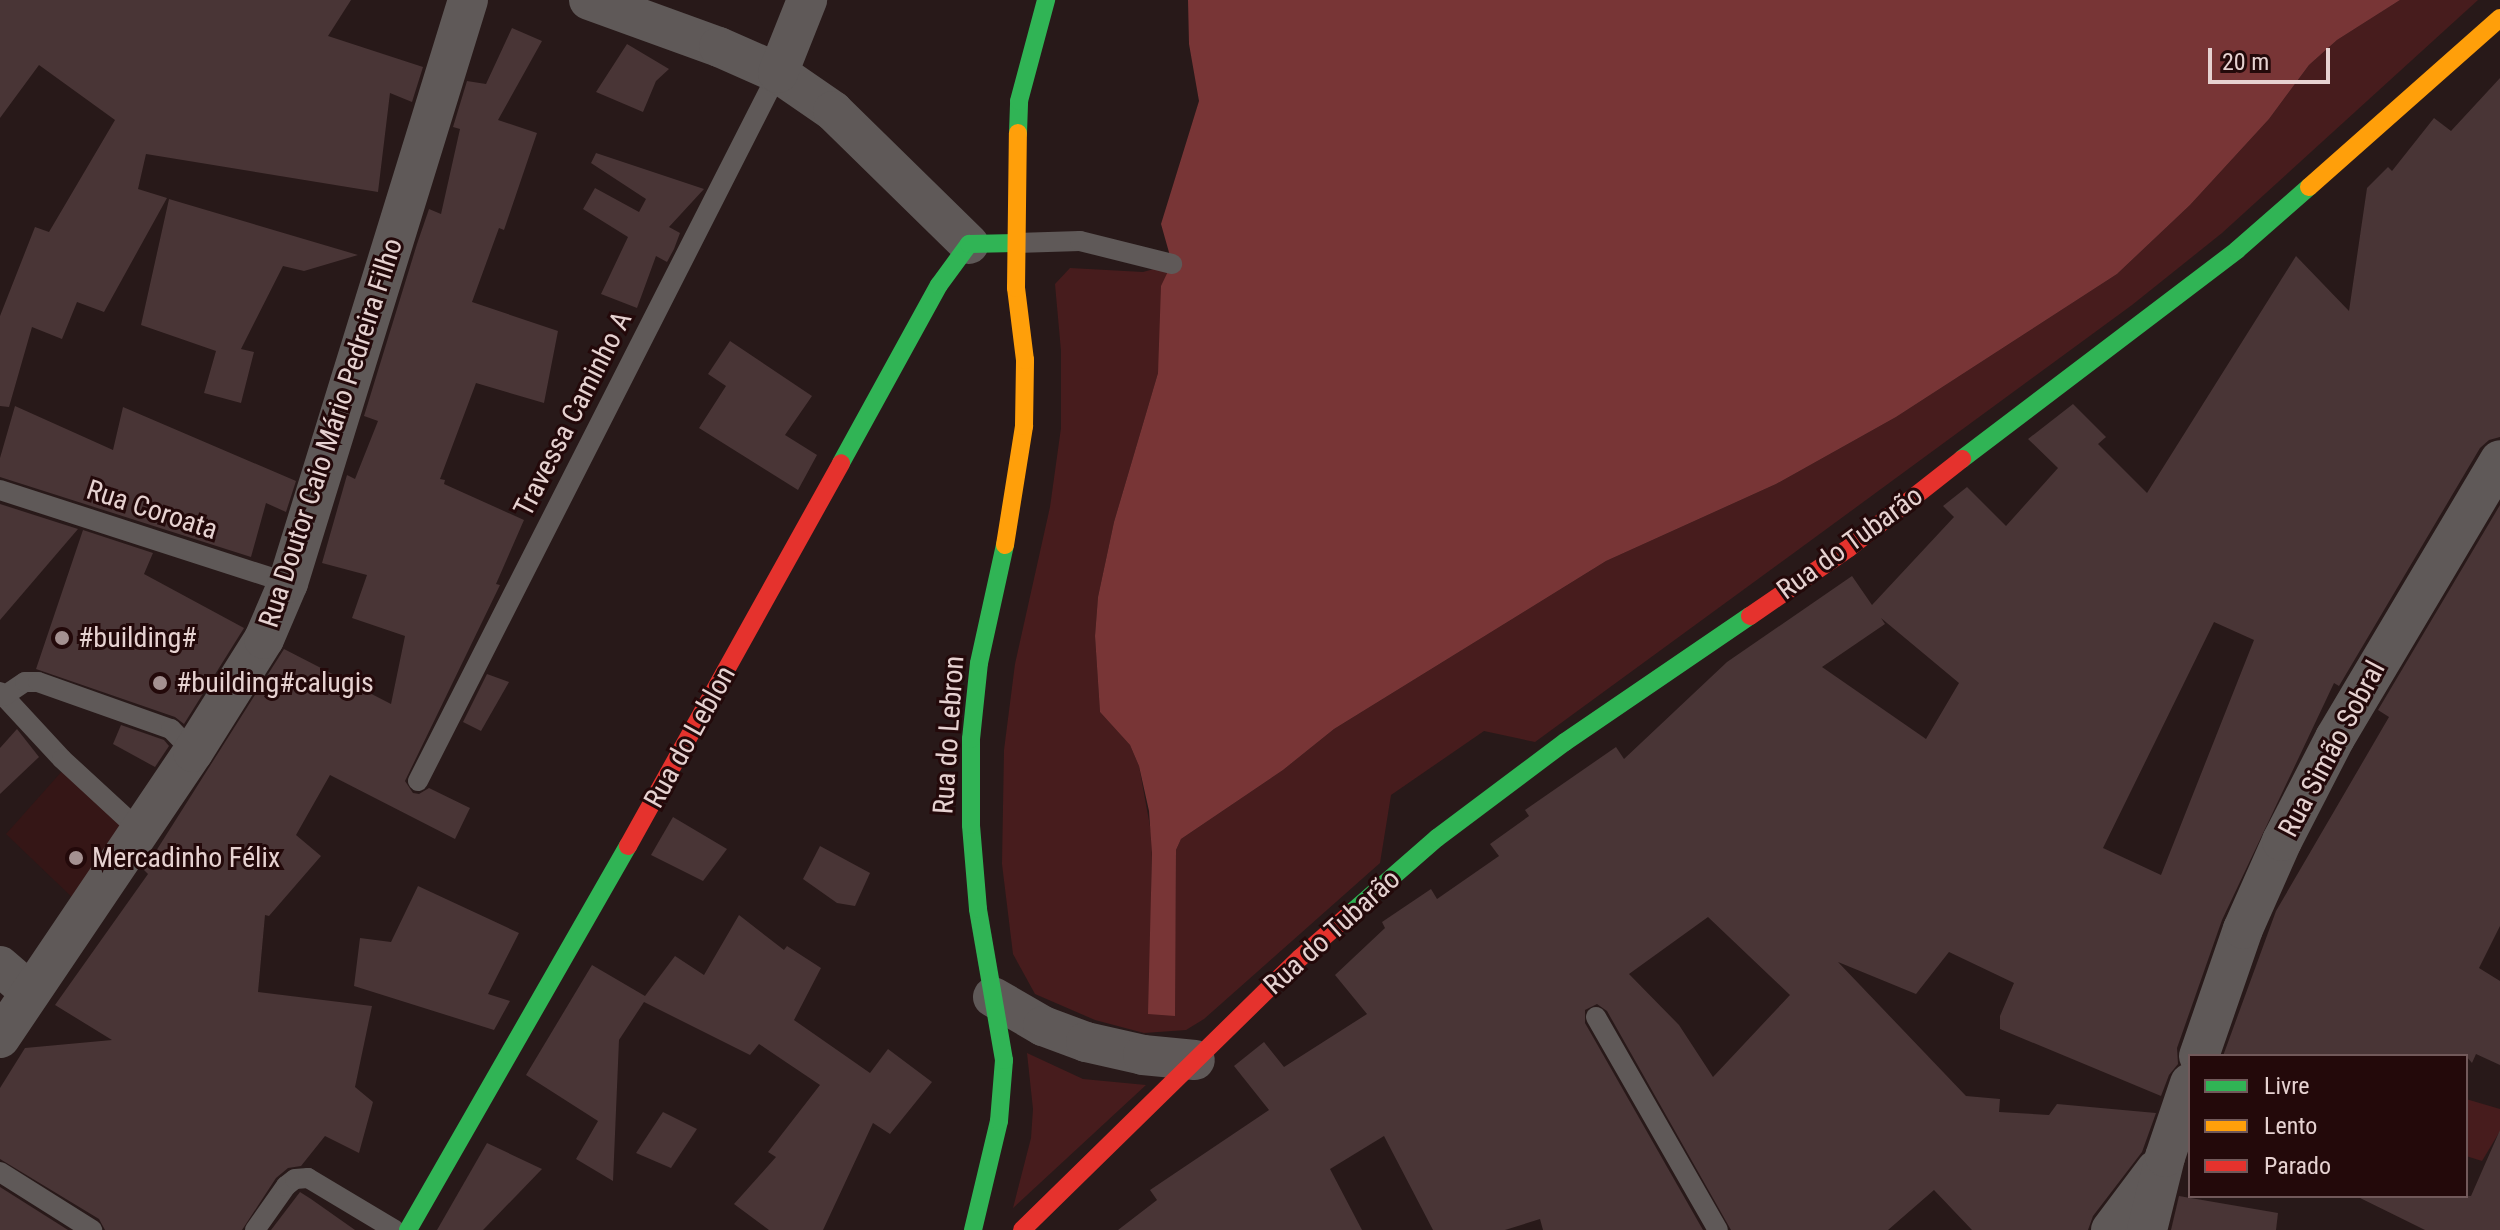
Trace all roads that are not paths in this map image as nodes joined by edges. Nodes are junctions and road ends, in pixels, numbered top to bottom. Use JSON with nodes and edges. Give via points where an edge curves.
{"nodes":[{"id":1,"x":468,"y":0,"type":"edge"},
{"id":2,"x":589,"y":0,"type":"edge"},
{"id":3,"x":807,"y":0,"type":"edge"},
{"id":4,"x":1046,"y":0,"type":"edge"},
{"id":5,"x":2500,"y":18,"type":"edge"},
{"id":6,"x":778,"y":73,"type":"junction"},
{"id":7,"x":1016,"y":243,"type":"junction"},
{"id":8,"x":969,"y":244,"type":"junction"},
{"id":9,"x":1172,"y":264,"type":"dead end"},
{"id":10,"x":2500,"y":460,"type":"edge"},
{"id":11,"x":0,"y":490,"type":"edge"},
{"id":12,"x":288,"y":583,"type":"junction"},
{"id":13,"x":2,"y":694,"type":"edge"},
{"id":14,"x":193,"y":752,"type":"junction"},
{"id":15,"x":418,"y":781,"type":"dead end"},
{"id":16,"x":139,"y":830,"type":"junction"},
{"id":17,"x":14,"y":979,"type":"edge"},
{"id":18,"x":993,"y":997,"type":"junction"},
{"id":19,"x":1596,"y":1017,"type":"dead end"},
{"id":20,"x":0,"y":1038,"type":"edge"},
{"id":21,"x":2200,"y":1054,"type":"edge"},
{"id":22,"x":1195,"y":1060,"type":"junction"},
{"id":23,"x":2188,"y":1089,"type":"edge"},
{"id":24,"x":2165,"y":1157,"type":"junction"},
{"id":25,"x":0,"y":1172,"type":"edge"},
{"id":26,"x":92,"y":1230,"type":"edge"},
{"id":27,"x":255,"y":1230,"type":"edge"},
{"id":28,"x":395,"y":1230,"type":"edge"},
{"id":29,"x":408,"y":1230,"type":"edge"},
{"id":30,"x":973,"y":1230,"type":"edge"},
{"id":31,"x":1022,"y":1230,"type":"edge"},
{"id":32,"x":1718,"y":1230,"type":"edge"},
{"id":33,"x":2111,"y":1230,"type":"edge"},
{"id":34,"x":2147,"y":1230,"type":"edge"}],
"edges":[{"from":1,"to":12,"type":"street","name":"Rua Doutor Caio Mário Pedreira Filho"},
{"from":2,"to":6,"type":"street"},
{"from":3,"to":6,"type":"street"},
{"from":4,"to":7,"type":"street","name":"Rua do Lebron","via":[[1019,101]]},
{"from":5,"to":22,"type":"street","name":"Rua do Tubarão","via":[[2237,250],[1849,548],[1565,742],[1437,838],[1300,958]]},
{"from":6,"to":8,"type":"street","via":[[833,111]]},
{"from":6,"to":15,"type":"lane","name":"Travessa Caminho A"},
{"from":7,"to":8,"type":"street"},
{"from":7,"to":9,"type":"lane","via":[[1080,241]]},
{"from":7,"to":18,"type":"street","name":"Rua do Lebron","via":[[1024,426],[1010,523],[979,663],[971,739],[978,909]]},
{"from":8,"to":29,"type":"street","name":"Rua do Leblon","via":[[939,285],[700,720]]},
{"from":10,"to":21,"type":"street","name":"Rua Simão Sobral","via":[[2335,738],[2282,841],[2243,929]]},
{"from":11,"to":12,"type":"lane","name":"Rua Coroata"},
{"from":12,"to":14,"type":"street","name":"Rua Doutor Caio Mário Pedreira Filho","via":[[264,639]]},
{"from":13,"to":14,"type":"lane","via":[[25,682],[38,682],[171,729]]},
{"from":13,"to":16,"type":"lane"},
{"from":14,"to":16,"type":"street","name":"Rua Doutor Caio Mário Pedreira Filho"},
{"from":16,"to":17,"type":"street","name":"Rua Doutor Caio Mário Pedreira Filho"},
{"from":17,"to":20,"type":"street","name":"Rua Doutor Caio Mário Pedreira Filho"},
{"from":18,"to":22,"type":"street","via":[[1043,1026],[1086,1042]]},
{"from":18,"to":30,"type":"street","name":"Rua do Lebron","via":[[1004,1060],[999,1121]]},
{"from":19,"to":32,"type":"lane"},
{"from":22,"to":31,"type":"street","name":"Rua do Tubarão"},
{"from":23,"to":24,"type":"street"},
{"from":24,"to":33,"type":"street"},
{"from":24,"to":34,"type":"street"},
{"from":25,"to":26,"type":"lane"},
{"from":27,"to":28,"type":"lane","via":[[286,1186],[308,1178]]}]}
